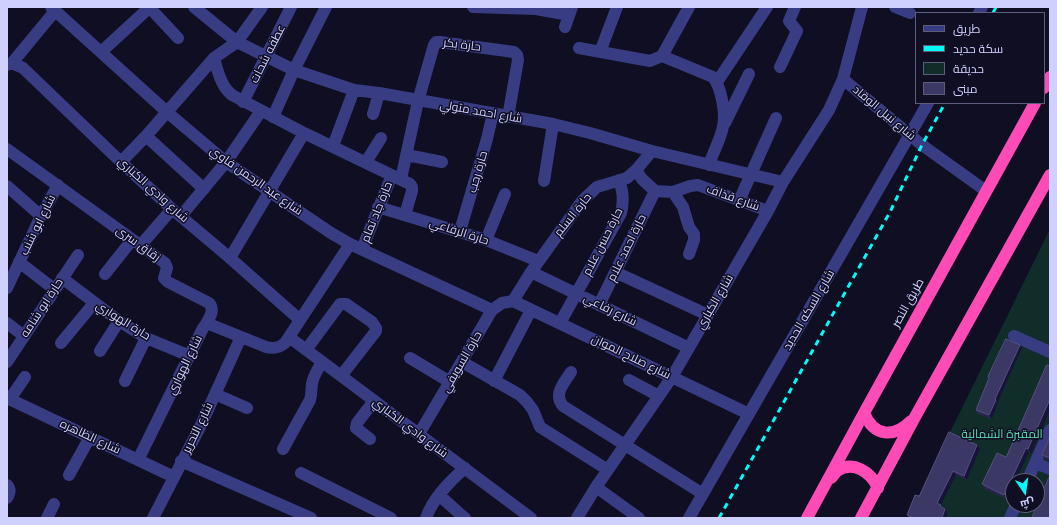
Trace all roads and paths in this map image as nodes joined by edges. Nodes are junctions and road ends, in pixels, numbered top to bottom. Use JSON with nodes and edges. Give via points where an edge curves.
{"nodes":[{"id":1,"x":149,"y":7,"type":"edge"},
{"id":2,"x":194,"y":7,"type":"edge"},
{"id":3,"x":262,"y":7,"type":"edge"},
{"id":4,"x":291,"y":7,"type":"edge"},
{"id":5,"x":326,"y":7,"type":"edge"},
{"id":6,"x":473,"y":7,"type":"edge"},
{"id":7,"x":618,"y":7,"type":"edge"},
{"id":8,"x":689,"y":7,"type":"edge"},
{"id":9,"x":767,"y":7,"type":"edge"},
{"id":10,"x":795,"y":7,"type":"edge"},
{"id":11,"x":862,"y":7,"type":"edge"},
{"id":12,"x":895,"y":7,"type":"edge"},
{"id":13,"x":536,"y":8,"type":"edge"},
{"id":14,"x":53,"y":9,"type":"edge"},
{"id":15,"x":910,"y":13,"type":"dead end"},
{"id":16,"x":569,"y":16,"type":"edge"},
{"id":17,"x":178,"y":38,"type":"dead end"},
{"id":18,"x":237,"y":42,"type":"junction"},
{"id":19,"x":579,"y":48,"type":"dead end"},
{"id":20,"x":101,"y":52,"type":"junction"},
{"id":21,"x":600,"y":52,"type":"junction"},
{"id":22,"x":662,"y":56,"type":"junction"},
{"id":23,"x":214,"y":58,"type":"junction"},
{"id":24,"x":266,"y":58,"type":"junction"},
{"id":25,"x":9,"y":64,"type":"edge"},
{"id":26,"x":780,"y":67,"type":"dead end"},
{"id":27,"x":294,"y":70,"type":"junction"},
{"id":28,"x":749,"y":74,"type":"dead end"},
{"id":29,"x":1050,"y":77,"type":"edge"},
{"id":30,"x":843,"y":79,"type":"junction"},
{"id":31,"x":717,"y":82,"type":"junction"},
{"id":32,"x":1045,"y":86,"type":"edge"},
{"id":33,"x":354,"y":90,"type":"junction"},
{"id":34,"x":379,"y":93,"type":"junction"},
{"id":35,"x":418,"y":101,"type":"junction"},
{"id":36,"x":244,"y":102,"type":"junction"},
{"id":37,"x":927,"y":104,"type":"edge"},
{"id":38,"x":1034,"y":104,"type":"edge"},
{"id":39,"x":260,"y":111,"type":"junction"},
{"id":40,"x":167,"y":112,"type":"junction"},
{"id":41,"x":493,"y":113,"type":"junction"},
{"id":42,"x":372,"y":114,"type":"dead end"},
{"id":43,"x":273,"y":117,"type":"junction"},
{"id":44,"x":508,"y":117,"type":"junction"},
{"id":45,"x":776,"y":118,"type":"dead end"},
{"id":46,"x":553,"y":124,"type":"junction"},
{"id":47,"x":724,"y":126,"type":"junction"},
{"id":48,"x":304,"y":133,"type":"junction"},
{"id":49,"x":910,"y":135,"type":"junction"},
{"id":50,"x":146,"y":136,"type":"junction"},
{"id":51,"x":381,"y":138,"type":"dead end"},
{"id":52,"x":333,"y":146,"type":"junction"},
{"id":53,"x":7,"y":149,"type":"edge"},
{"id":54,"x":652,"y":151,"type":"junction"},
{"id":55,"x":407,"y":154,"type":"junction"},
{"id":56,"x":121,"y":162,"type":"junction"},
{"id":57,"x":226,"y":162,"type":"junction"},
{"id":58,"x":366,"y":162,"type":"junction"},
{"id":59,"x":442,"y":162,"type":"dead end"},
{"id":60,"x":708,"y":165,"type":"junction"},
{"id":61,"x":636,"y":170,"type":"junction"},
{"id":62,"x":751,"y":175,"type":"junction"},
{"id":63,"x":1050,"y":175,"type":"edge"},
{"id":64,"x":396,"y":177,"type":"junction"},
{"id":65,"x":619,"y":180,"type":"junction"},
{"id":66,"x":544,"y":181,"type":"dead end"},
{"id":67,"x":783,"y":182,"type":"junction"},
{"id":68,"x":58,"y":185,"type":"junction"},
{"id":69,"x":7,"y":186,"type":"edge"},
{"id":70,"x":204,"y":189,"type":"junction"},
{"id":71,"x":655,"y":191,"type":"junction"},
{"id":72,"x":986,"y":191,"type":"junction"},
{"id":73,"x":270,"y":192,"type":"junction"},
{"id":74,"x":673,"y":192,"type":"junction"},
{"id":75,"x":505,"y":194,"type":"dead end"},
{"id":76,"x":739,"y":201,"type":"junction"},
{"id":77,"x":378,"y":207,"type":"junction"},
{"id":78,"x":768,"y":211,"type":"junction"},
{"id":79,"x":176,"y":213,"type":"junction"},
{"id":80,"x":405,"y":215,"type":"junction"},
{"id":81,"x":41,"y":216,"type":"junction"},
{"id":82,"x":460,"y":231,"type":"junction"},
{"id":83,"x":486,"y":240,"type":"junction"},
{"id":84,"x":136,"y":243,"type":"junction"},
{"id":85,"x":350,"y":244,"type":"junction"},
{"id":86,"x":362,"y":249,"type":"junction"},
{"id":87,"x":689,"y":254,"type":"dead end"},
{"id":88,"x":78,"y":255,"type":"dead end"},
{"id":89,"x":230,"y":258,"type":"junction"},
{"id":90,"x":538,"y":261,"type":"junction"},
{"id":91,"x":20,"y":262,"type":"junction"},
{"id":92,"x":531,"y":272,"type":"junction"},
{"id":93,"x":615,"y":272,"type":"junction"},
{"id":94,"x":105,"y":274,"type":"dead end"},
{"id":95,"x":62,"y":278,"type":"junction"},
{"id":96,"x":7,"y":288,"type":"edge"},
{"id":97,"x":54,"y":289,"type":"junction"},
{"id":98,"x":576,"y":294,"type":"junction"},
{"id":99,"x":513,"y":301,"type":"junction"},
{"id":100,"x":94,"y":303,"type":"junction"},
{"id":101,"x":599,"y":305,"type":"junction"},
{"id":102,"x":492,"y":310,"type":"junction"},
{"id":103,"x":531,"y":310,"type":"junction"},
{"id":104,"x":708,"y":315,"type":"junction"},
{"id":105,"x":300,"y":320,"type":"junction"},
{"id":106,"x":119,"y":321,"type":"junction"},
{"id":107,"x":7,"y":323,"type":"edge"},
{"id":108,"x":560,"y":323,"type":"junction"},
{"id":109,"x":206,"y":324,"type":"junction"},
{"id":110,"x":24,"y":336,"type":"junction"},
{"id":111,"x":1014,"y":336,"type":"dead end"},
{"id":112,"x":241,"y":337,"type":"junction"},
{"id":113,"x":289,"y":337,"type":"junction"},
{"id":114,"x":146,"y":338,"type":"junction"},
{"id":115,"x":61,"y":343,"type":"dead end"},
{"id":116,"x":689,"y":348,"type":"junction"},
{"id":117,"x":306,"y":350,"type":"junction"},
{"id":118,"x":100,"y":351,"type":"dead end"},
{"id":119,"x":1050,"y":352,"type":"edge"},
{"id":120,"x":190,"y":356,"type":"junction"},
{"id":121,"x":410,"y":358,"type":"dead end"},
{"id":122,"x":7,"y":362,"type":"edge"},
{"id":123,"x":322,"y":362,"type":"junction"},
{"id":124,"x":462,"y":362,"type":"junction"},
{"id":125,"x":571,"y":372,"type":"dead end"},
{"id":126,"x":341,"y":376,"type":"junction"},
{"id":127,"x":25,"y":377,"type":"dead end"},
{"id":128,"x":672,"y":377,"type":"junction"},
{"id":129,"x":629,"y":380,"type":"dead end"},
{"id":130,"x":125,"y":381,"type":"dead end"},
{"id":131,"x":494,"y":381,"type":"junction"},
{"id":132,"x":450,"y":382,"type":"junction"},
{"id":133,"x":215,"y":394,"type":"junction"},
{"id":134,"x":659,"y":396,"type":"junction"},
{"id":135,"x":8,"y":398,"type":"edge"},
{"id":136,"x":374,"y":401,"type":"junction"},
{"id":137,"x":247,"y":408,"type":"dead end"},
{"id":138,"x":864,"y":413,"type":"junction"},
{"id":139,"x":749,"y":414,"type":"junction"},
{"id":140,"x":915,"y":417,"type":"junction"},
{"id":141,"x":1050,"y":430,"type":"edge"},
{"id":142,"x":419,"y":434,"type":"junction"},
{"id":143,"x":90,"y":437,"type":"junction"},
{"id":144,"x":370,"y":439,"type":"dead end"},
{"id":145,"x":625,"y":445,"type":"junction"},
{"id":146,"x":283,"y":449,"type":"dead end"},
{"id":147,"x":138,"y":460,"type":"junction"},
{"id":148,"x":181,"y":461,"type":"junction"},
{"id":149,"x":1035,"y":463,"type":"junction"},
{"id":150,"x":465,"y":468,"type":"junction"},
{"id":151,"x":1050,"y":469,"type":"edge"},
{"id":152,"x":608,"y":470,"type":"junction"},
{"id":153,"x":301,"y":473,"type":"dead end"},
{"id":154,"x":1031,"y":473,"type":"edge"},
{"id":155,"x":69,"y":475,"type":"dead end"},
{"id":156,"x":174,"y":477,"type":"junction"},
{"id":157,"x":826,"y":483,"type":"junction"},
{"id":158,"x":7,"y":485,"type":"edge"},
{"id":159,"x":596,"y":487,"type":"junction"},
{"id":160,"x":878,"y":488,"type":"junction"},
{"id":161,"x":703,"y":494,"type":"junction"},
{"id":162,"x":439,"y":495,"type":"junction"},
{"id":163,"x":7,"y":498,"type":"edge"},
{"id":164,"x":54,"y":504,"type":"dead end"},
{"id":165,"x":47,"y":518,"type":"edge"},
{"id":166,"x":153,"y":518,"type":"edge"},
{"id":167,"x":311,"y":518,"type":"edge"},
{"id":168,"x":391,"y":518,"type":"edge"},
{"id":169,"x":426,"y":518,"type":"edge"},
{"id":170,"x":465,"y":518,"type":"edge"},
{"id":171,"x":531,"y":518,"type":"edge"},
{"id":172,"x":577,"y":518,"type":"edge"},
{"id":173,"x":639,"y":518,"type":"edge"},
{"id":174,"x":689,"y":518,"type":"edge"},
{"id":175,"x":807,"y":518,"type":"edge"},
{"id":176,"x":861,"y":518,"type":"edge"}],
"edges":[{"from":1,"to":17,"type":"street"},
{"from":1,"to":20,"type":"street"},
{"from":2,"to":18,"type":"street","name":"شارع احمد متولي"},
{"from":3,"to":18,"type":"street"},
{"from":4,"to":24,"type":"street","name":"عطفه شحات"},
{"from":5,"to":27,"type":"street"},
{"from":6,"to":13,"type":"street"},
{"from":7,"to":21,"type":"street"},
{"from":8,"to":22,"type":"street"},
{"from":9,"to":31,"type":"street"},
{"from":10,"to":26,"type":"street","via":[[789,21],[797,31]]},
{"from":11,"to":30,"type":"street","name":"شارع نبيل الوقاد"},
{"from":12,"to":15,"type":"street"},
{"from":13,"to":16,"type":"street"},
{"from":14,"to":20,"type":"street","name":"شارع عبد الرحمن فاوي"},
{"from":14,"to":25,"type":"street"},
{"from":18,"to":23,"type":"street"},
{"from":18,"to":24,"type":"street","name":"شارع احمد متولي"},
{"from":19,"to":21,"type":"street"},
{"from":20,"to":40,"type":"street","name":"شارع عبد الرحمن فاوي"},
{"from":21,"to":22,"type":"street","via":[[650,61]]},
{"from":22,"to":31,"type":"street","via":[[713,77]]},
{"from":23,"to":36,"type":"street","via":[[222,82],[228,91]]},
{"from":23,"to":40,"type":"street"},
{"from":24,"to":27,"type":"street","name":"شارع احمد متولي"},
{"from":24,"to":36,"type":"street","name":"عطفه شحات"},
{"from":25,"to":56,"type":"street","name":"شارع وادي الكباري","via":[[23,68]]},
{"from":27,"to":33,"type":"street","name":"شارع احمد متولي"},
{"from":27,"to":43,"type":"street"},
{"from":28,"to":47,"type":"street"},
{"from":29,"to":32,"type":"highway"},
{"from":30,"to":49,"type":"street","name":"شارع نبيل الوقاد"},
{"from":30,"to":67,"type":"street","name":"شارع الكباري","via":[[829,110]]},
{"from":31,"to":47,"type":"street","via":[[724,112]]},
{"from":33,"to":34,"type":"street","name":"شارع احمد متولي"},
{"from":33,"to":52,"type":"street"},
{"from":34,"to":35,"type":"street","name":"شارع احمد متولي"},
{"from":34,"to":42,"type":"street"},
{"from":35,"to":41,"type":"street","name":"شارع احمد متولي"},
{"from":35,"to":44,"type":"street","name":"حارة بكر","via":[[436,42],[514,52],[518,60]]},
{"from":35,"to":55,"type":"street","name":"حارة بكر"},
{"from":36,"to":39,"type":"street"},
{"from":37,"to":49,"type":"street","name":"شارع السكه الحديد"},
{"from":38,"to":72,"type":"highway","name":"طريق النصر"},
{"from":39,"to":43,"type":"street"},
{"from":39,"to":57,"type":"street","via":[[238,154]]},
{"from":40,"to":50,"type":"street"},
{"from":40,"to":57,"type":"street","name":"شارع عبد الرحمن فاوي"},
{"from":41,"to":44,"type":"street","name":"شارع احمد متولي"},
{"from":41,"to":82,"type":"street","name":"حارة رجب"},
{"from":43,"to":48,"type":"street"},
{"from":44,"to":46,"type":"street","name":"شارع احمد متولي"},
{"from":45,"to":62,"type":"street"},
{"from":46,"to":54,"type":"street","name":"شارع احمد متولي"},
{"from":46,"to":66,"type":"street"},
{"from":47,"to":60,"type":"street"},
{"from":48,"to":52,"type":"street"},
{"from":48,"to":73,"type":"street"},
{"from":49,"to":72,"type":"street","name":"شارع نبيل الوقاد"},
{"from":49,"to":139,"type":"street","name":"شارع السكه الحديد"},
{"from":50,"to":56,"type":"street"},
{"from":50,"to":70,"type":"street"},
{"from":51,"to":58,"type":"street"},
{"from":52,"to":58,"type":"street"},
{"from":53,"to":68,"type":"street","name":"زقاق سرى"},
{"from":54,"to":60,"type":"street","name":"شارع احمد متولي"},
{"from":54,"to":61,"type":"street","name":"حارة السلم"},
{"from":55,"to":59,"type":"street"},
{"from":55,"to":64,"type":"street","name":"حارة بكر"},
{"from":56,"to":79,"type":"street","name":"شارع وادي الكباري"},
{"from":57,"to":70,"type":"street"},
{"from":57,"to":73,"type":"street","name":"شارع عبد الرحمن فاوي"},
{"from":58,"to":64,"type":"street"},
{"from":60,"to":62,"type":"street","name":"شارع احمد متولي"},
{"from":61,"to":65,"type":"street","name":"حارة السلم","via":[[627,178]]},
{"from":61,"to":71,"type":"street"},
{"from":62,"to":67,"type":"street","name":"شارع احمد متولي"},
{"from":62,"to":76,"type":"street"},
{"from":63,"to":140,"type":"highway"},
{"from":64,"to":77,"type":"street","name":"حارة جاد تمام"},
{"from":64,"to":80,"type":"street","via":[[412,187]]},
{"from":65,"to":90,"type":"street","name":"حارة السلم","via":[[597,188],[582,201]]},
{"from":65,"to":98,"type":"street","name":"حارة حسن علام","via":[[624,202],[621,213]]},
{"from":67,"to":78,"type":"street","name":"شارع الكباري"},
{"from":68,"to":81,"type":"street","name":"شارع ابو شنب"},
{"from":68,"to":84,"type":"street","name":"زقاق سرى"},
{"from":69,"to":81,"type":"street"},
{"from":70,"to":79,"type":"street"},
{"from":71,"to":74,"type":"street","name":"شارع قذاف"},
{"from":71,"to":93,"type":"street","name":"حارة احمد علام"},
{"from":72,"to":138,"type":"highway","name":"طريق النصر"},
{"from":73,"to":85,"type":"street","name":"شارع عبد الرحمن فاوي"},
{"from":73,"to":89,"type":"street"},
{"from":74,"to":76,"type":"street","name":"شارع قذاف","via":[[698,185]]},
{"from":74,"to":87,"type":"street","via":[[683,207],[694,234]]},
{"from":75,"to":83,"type":"street"},
{"from":76,"to":78,"type":"street","name":"شارع قذاف"},
{"from":77,"to":80,"type":"street","name":"حارة الرفاعي"},
{"from":77,"to":86,"type":"street","name":"حارة جاد تمام"},
{"from":78,"to":104,"type":"street","name":"شارع الكباري"},
{"from":79,"to":84,"type":"street"},
{"from":79,"to":89,"type":"street","name":"شارع وادي الكباري"},
{"from":80,"to":82,"type":"street","name":"حارة الرفاعي"},
{"from":81,"to":91,"type":"street","name":"شارع ابو شنب"},
{"from":82,"to":83,"type":"street","name":"حارة الرفاعي"},
{"from":83,"to":90,"type":"street","name":"حارة الرفاعي"},
{"from":84,"to":94,"type":"street"},
{"from":84,"to":109,"type":"street","name":"زقاق سرى","via":[[165,264],[167,268],[164,278],[168,282],[209,303],[212,312]]},
{"from":85,"to":86,"type":"street","name":"شارع عبد الرحمن فاوي"},
{"from":85,"to":105,"type":"street","name":"شارع الهواري"},
{"from":86,"to":102,"type":"street","name":"شارع عبد الرحمن فاوي"},
{"from":88,"to":95,"type":"street","name":"حارة ابو شامه"},
{"from":89,"to":105,"type":"street","name":"شارع وادي الكباري"},
{"from":90,"to":92,"type":"street","name":"حارة السلم"},
{"from":91,"to":96,"type":"street","name":"شارع ابو شنب"},
{"from":91,"to":97,"type":"street"},
{"from":92,"to":98,"type":"street","name":"شارع رفاعي"},
{"from":92,"to":99,"type":"street","name":"حارة السلم"},
{"from":93,"to":101,"type":"street","name":"حارة احمد علام"},
{"from":93,"to":104,"type":"street"},
{"from":95,"to":97,"type":"street","name":"حارة ابو شامه"},
{"from":95,"to":100,"type":"street","name":"حارة الهواري"},
{"from":97,"to":110,"type":"street","name":"حارة ابو شامه"},
{"from":98,"to":101,"type":"street","name":"شارع رفاعي"},
{"from":98,"to":108,"type":"street","name":"حارة حسن علام"},
{"from":99,"to":102,"type":"street","via":[[502,303]]},
{"from":99,"to":103,"type":"street","name":"شارع صلاح الموان"},
{"from":100,"to":106,"type":"street","name":"حارة الهواري"},
{"from":100,"to":115,"type":"street"},
{"from":101,"to":116,"type":"street","name":"شارع رفاعي"},
{"from":102,"to":124,"type":"street","name":"حارة السويفي"},
{"from":103,"to":108,"type":"street","name":"شارع صلاح الموان"},
{"from":103,"to":131,"type":"street"},
{"from":104,"to":116,"type":"street","name":"شارع الكباري"},
{"from":105,"to":113,"type":"street","name":"شارع الهواري"},
{"from":106,"to":114,"type":"street","name":"حارة الهواري"},
{"from":106,"to":118,"type":"street"},
{"from":107,"to":110,"type":"street"},
{"from":108,"to":128,"type":"street","name":"شارع صلاح الموان"},
{"from":109,"to":112,"type":"street","name":"شارع الهواري"},
{"from":109,"to":120,"type":"street","name":"شارع الهواري"},
{"from":110,"to":122,"type":"street","name":"حارة ابو شامه"},
{"from":111,"to":119,"type":"street"},
{"from":112,"to":113,"type":"street","name":"شارع الهواري","via":[[273,348],[280,347]]},
{"from":112,"to":133,"type":"street","name":"شارع التحرير"},
{"from":113,"to":117,"type":"street","name":"شارع وادي الكباري"},
{"from":114,"to":120,"type":"street","name":"حارة الهواري"},
{"from":114,"to":130,"type":"street"},
{"from":116,"to":128,"type":"street","name":"شارع الكباري"},
{"from":117,"to":123,"type":"street","name":"شارع وادي الكباري"},
{"from":117,"to":126,"type":"street","via":[[340,304],[346,304],[372,322],[376,331]]},
{"from":120,"to":147,"type":"street","name":"شارع الهواري"},
{"from":121,"to":132,"type":"street"},
{"from":123,"to":126,"type":"street","name":"شارع وادي الكباري"},
{"from":123,"to":146,"type":"street","via":[[315,374],[310,400]]},
{"from":124,"to":131,"type":"street"},
{"from":124,"to":132,"type":"street","name":"حارة السويفي"},
{"from":125,"to":145,"type":"street","via":[[559,391],[559,401]]},
{"from":126,"to":136,"type":"street","name":"شارع وادي الكباري"},
{"from":127,"to":135,"type":"street"},
{"from":128,"to":134,"type":"street","name":"شارع الكباري"},
{"from":128,"to":139,"type":"street","name":"شارع صلاح الموان"},
{"from":129,"to":134,"type":"street"},
{"from":131,"to":152,"type":"street","via":[[520,395],[527,402],[540,427]]},
{"from":132,"to":142,"type":"street","name":"حارة السويفي"},
{"from":133,"to":137,"type":"street"},
{"from":133,"to":148,"type":"street","name":"شارع التحرير"},
{"from":134,"to":145,"type":"street","name":"شارع الكباري"},
{"from":135,"to":143,"type":"street","name":"شارع الظاهره"},
{"from":136,"to":142,"type":"street","name":"شارع وادي الكباري"},
{"from":136,"to":144,"type":"street","via":[[356,428]]},
{"from":138,"to":140,"type":"highway","via":[[873,427],[889,433],[905,427]]},
{"from":138,"to":157,"type":"highway","name":"طريق النصر"},
{"from":139,"to":161,"type":"street","name":"شارع السكه الحديد"},
{"from":140,"to":160,"type":"highway"},
{"from":141,"to":149,"type":"street"},
{"from":142,"to":150,"type":"street","name":"شارع وادي الكباري"},
{"from":143,"to":147,"type":"street","name":"شارع الظاهره"},
{"from":143,"to":155,"type":"street"},
{"from":145,"to":152,"type":"street","name":"شارع الكباري"},
{"from":145,"to":161,"type":"street"},
{"from":147,"to":156,"type":"street","name":"شارع الظاهره"},
{"from":148,"to":156,"type":"street","name":"شارع التحرير"},
{"from":148,"to":167,"type":"street"},
{"from":149,"to":151,"type":"street"},
{"from":149,"to":154,"type":"street"},
{"from":150,"to":162,"type":"street"},
{"from":150,"to":171,"type":"street","name":"شارع وادي الكباري"},
{"from":152,"to":159,"type":"street","name":"شارع الكباري"},
{"from":153,"to":168,"type":"street"},
{"from":156,"to":166,"type":"street","name":"شارع التحرير"},
{"from":157,"to":160,"type":"highway","via":[[837,471],[854,468],[869,474]]},
{"from":157,"to":175,"type":"highway","name":"طريق النصر"},
{"from":158,"to":163,"type":"street","via":[[10,493]]},
{"from":159,"to":172,"type":"street","name":"شارع الكباري"},
{"from":159,"to":173,"type":"street"},
{"from":160,"to":176,"type":"highway"},
{"from":161,"to":174,"type":"street","name":"شارع السكه الحديد"},
{"from":162,"to":169,"type":"street"},
{"from":162,"to":170,"type":"street"},
{"from":164,"to":165,"type":"street"}]}
